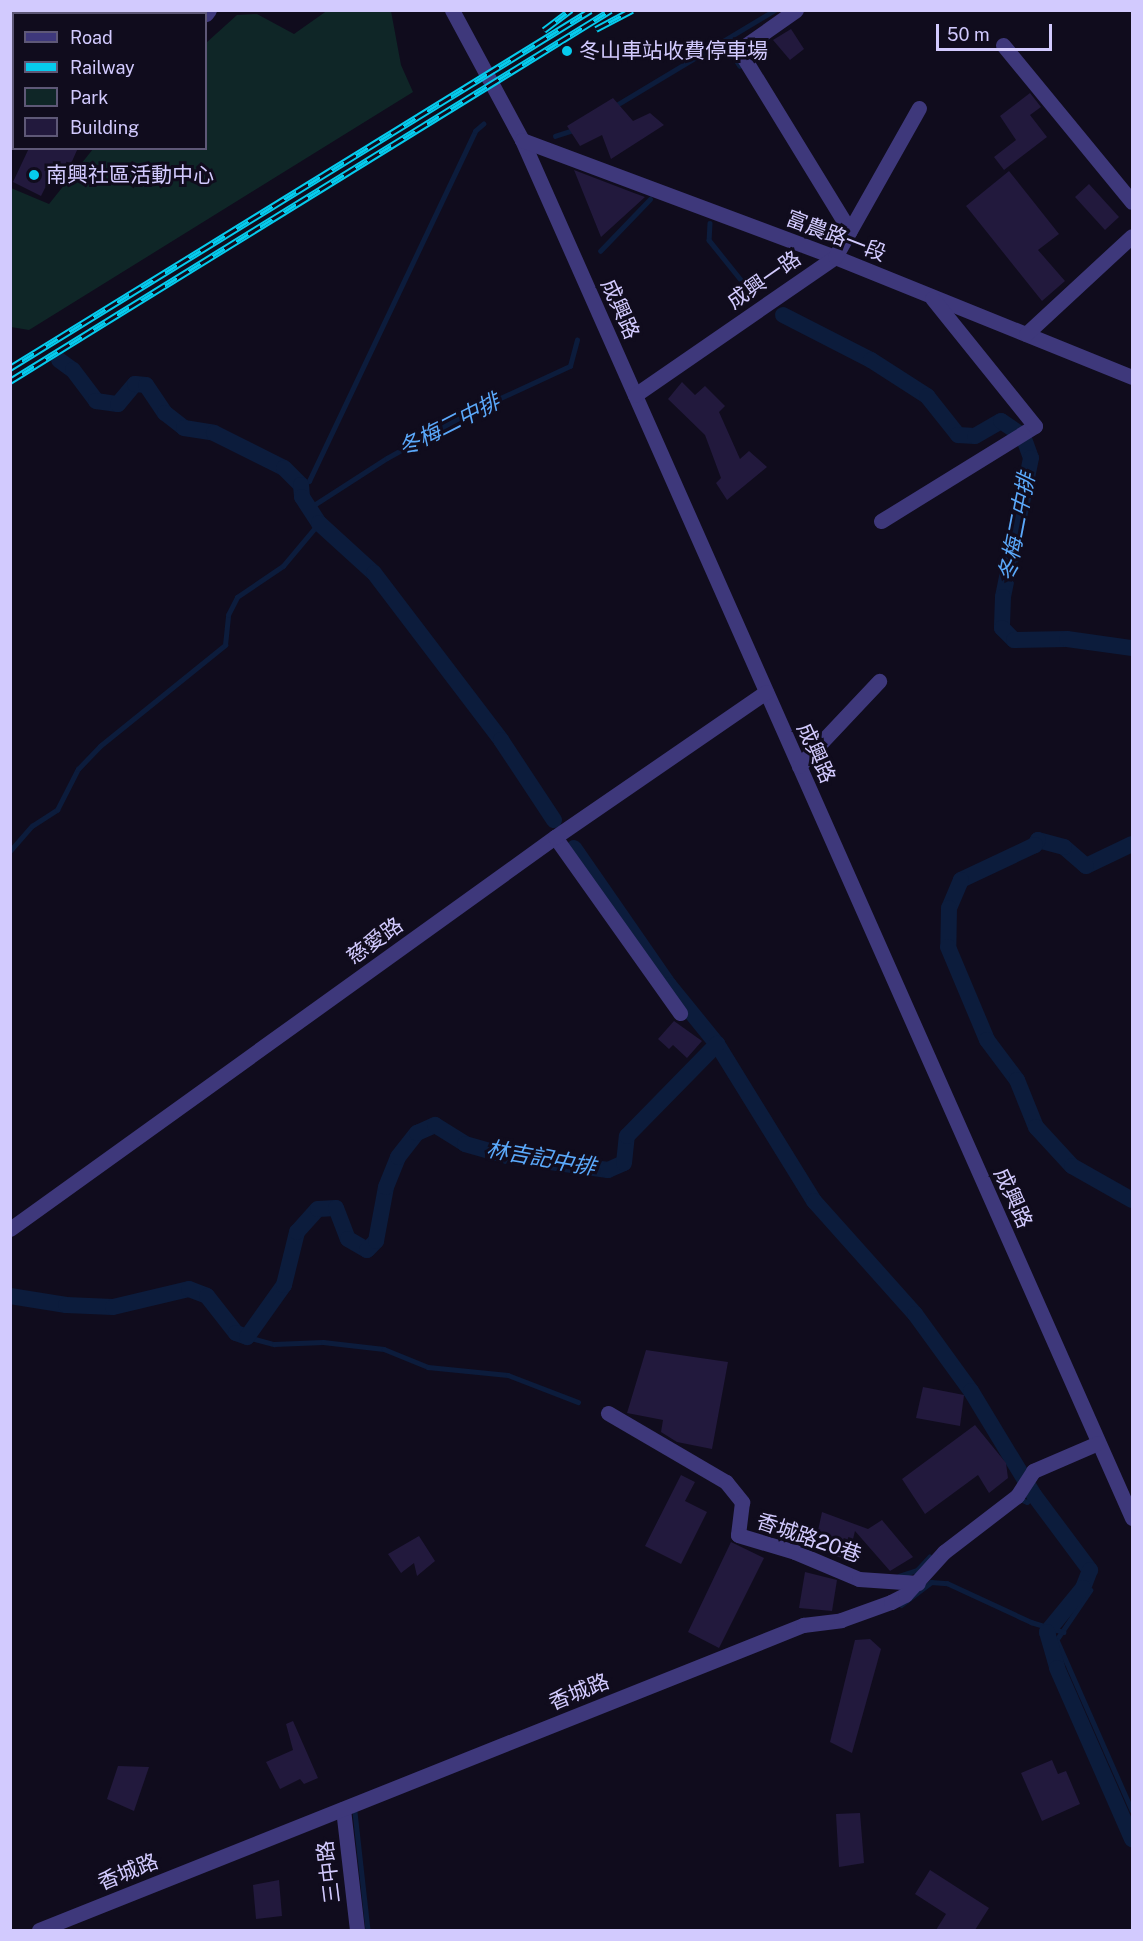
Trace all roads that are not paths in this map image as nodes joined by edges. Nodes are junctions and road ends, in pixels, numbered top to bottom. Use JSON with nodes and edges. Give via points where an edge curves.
{"nodes":[{"id":1,"x":452,"y":10,"type":"edge"},
{"id":2,"x":796,"y":10,"type":"edge"},
{"id":3,"x":1003,"y":45,"type":"dead end"},
{"id":4,"x":919,"y":108,"type":"dead end"},
{"id":5,"x":522,"y":140,"type":"junction"},
{"id":6,"x":1132,"y":202,"type":"edge"},
{"id":7,"x":849,"y":231,"type":"junction"},
{"id":8,"x":1132,"y":237,"type":"edge"},
{"id":9,"x":835,"y":257,"type":"junction"},
{"id":10,"x":930,"y":295,"type":"junction"},
{"id":11,"x":1026,"y":334,"type":"junction"},
{"id":12,"x":1132,"y":377,"type":"edge"},
{"id":13,"x":635,"y":395,"type":"junction"},
{"id":14,"x":881,"y":521,"type":"dead end"},
{"id":15,"x":879,"y":681,"type":"dead end"},
{"id":16,"x":766,"y":692,"type":"junction"},
{"id":17,"x":799,"y":766,"type":"junction"},
{"id":18,"x":555,"y":837,"type":"junction"},
{"id":19,"x":680,"y":1012,"type":"dead end"},
{"id":20,"x":10,"y":1229,"type":"edge"},
{"id":21,"x":608,"y":1413,"type":"dead end"},
{"id":22,"x":1098,"y":1443,"type":"junction"},
{"id":23,"x":1132,"y":1514,"type":"edge"},
{"id":24,"x":918,"y":1582,"type":"junction"},
{"id":25,"x":343,"y":1809,"type":"junction"},
{"id":26,"x":39,"y":1930,"type":"edge"},
{"id":27,"x":357,"y":1930,"type":"edge"}],
"edges":[{"from":1,"to":5,"type":"street","name":"成興路"},
{"from":2,"to":7,"type":"street","via":[[739,50]]},
{"from":3,"to":6,"type":"street"},
{"from":4,"to":7,"type":"street","name":"成興一路"},
{"from":5,"to":9,"type":"street","name":"富農路一段"},
{"from":5,"to":13,"type":"street","name":"成興路"},
{"from":7,"to":9,"type":"street","name":"成興一路"},
{"from":8,"to":11,"type":"street"},
{"from":9,"to":10,"type":"street","name":"富農路一段"},
{"from":9,"to":13,"type":"street","name":"成興一路"},
{"from":10,"to":11,"type":"street","name":"富農路一段"},
{"from":10,"to":14,"type":"street","via":[[1035,426]]},
{"from":11,"to":12,"type":"street","name":"富農路一段"},
{"from":13,"to":16,"type":"street","name":"成興路"},
{"from":15,"to":17,"type":"street"},
{"from":16,"to":17,"type":"street","name":"成興路"},
{"from":16,"to":18,"type":"street","name":"慈愛路"},
{"from":17,"to":22,"type":"street","name":"成興路"},
{"from":18,"to":19,"type":"street"},
{"from":18,"to":20,"type":"street","name":"慈愛路"},
{"from":21,"to":24,"type":"street","name":"香城路20巷","via":[[726,1482],[742,1502],[738,1535],[795,1552],[859,1579]]},
{"from":22,"to":23,"type":"street","name":"成興路"},
{"from":22,"to":24,"type":"street","name":"香城路","via":[[1034,1471],[1017,1496],[944,1552]]},
{"from":24,"to":25,"type":"street","name":"香城路","via":[[891,1602],[841,1620],[803,1625]]},
{"from":25,"to":26,"type":"street","name":"香城路"},
{"from":25,"to":27,"type":"street","name":"三中路"}]}
